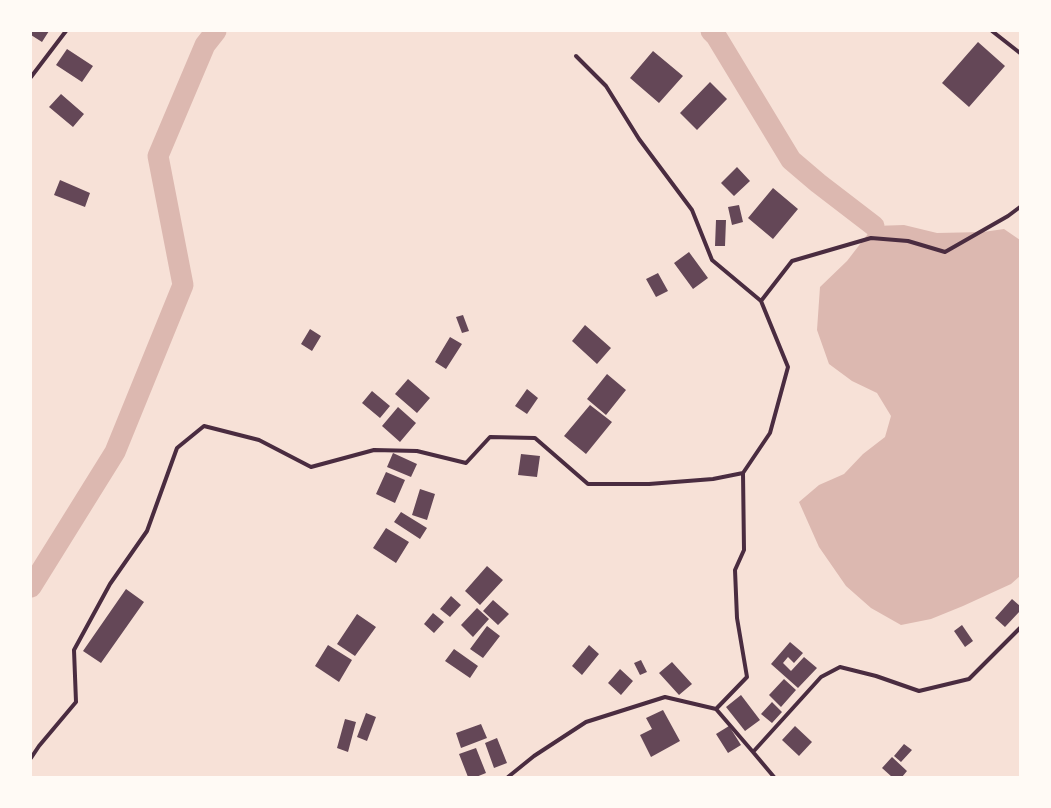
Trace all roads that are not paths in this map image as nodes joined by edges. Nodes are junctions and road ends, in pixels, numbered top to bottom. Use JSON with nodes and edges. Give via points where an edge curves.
{"nodes":[{"id":1,"x":66,"y":31,"type":"edge"},
{"id":2,"x":992,"y":31,"type":"edge"},
{"id":3,"x":1020,"y":53,"type":"edge"},
{"id":4,"x":576,"y":56,"type":"dead end"},
{"id":5,"x":31,"y":77,"type":"edge"},
{"id":6,"x":1020,"y":207,"type":"edge"},
{"id":7,"x":761,"y":301,"type":"junction"},
{"id":8,"x":743,"y":473,"type":"junction"},
{"id":9,"x":1020,"y":628,"type":"edge"},
{"id":10,"x":716,"y":709,"type":"junction"},
{"id":11,"x":753,"y":752,"type":"junction"},
{"id":12,"x":31,"y":758,"type":"edge"},
{"id":13,"x":508,"y":777,"type":"edge"},
{"id":14,"x":774,"y":777,"type":"edge"}],
"edges":[{"from":1,"to":5,"type":"street"},
{"from":2,"to":3,"type":"street"},
{"from":4,"to":7,"type":"street","via":[[606,86],[639,140],[692,210],[712,260]]},
{"from":6,"to":7,"type":"street","via":[[945,252],[908,241],[871,238],[792,261]]},
{"from":7,"to":8,"type":"street","via":[[788,367],[770,433]]},
{"from":8,"to":10,"type":"street","via":[[744,550],[735,570],[737,618],[747,677]]},
{"from":8,"to":12,"type":"street","via":[[713,479],[649,484],[588,484],[535,438],[490,437],[466,463],[417,451],[374,450],[311,467],[258,440],[204,426],[177,448],[147,531],[110,584],[74,650],[76,702]]},
{"from":9,"to":11,"type":"street","via":[[969,679],[920,691],[840,667],[821,677]]},
{"from":10,"to":11,"type":"street"},
{"from":10,"to":13,"type":"street","via":[[665,698],[586,722],[534,756]]},
{"from":11,"to":14,"type":"street"}]}
